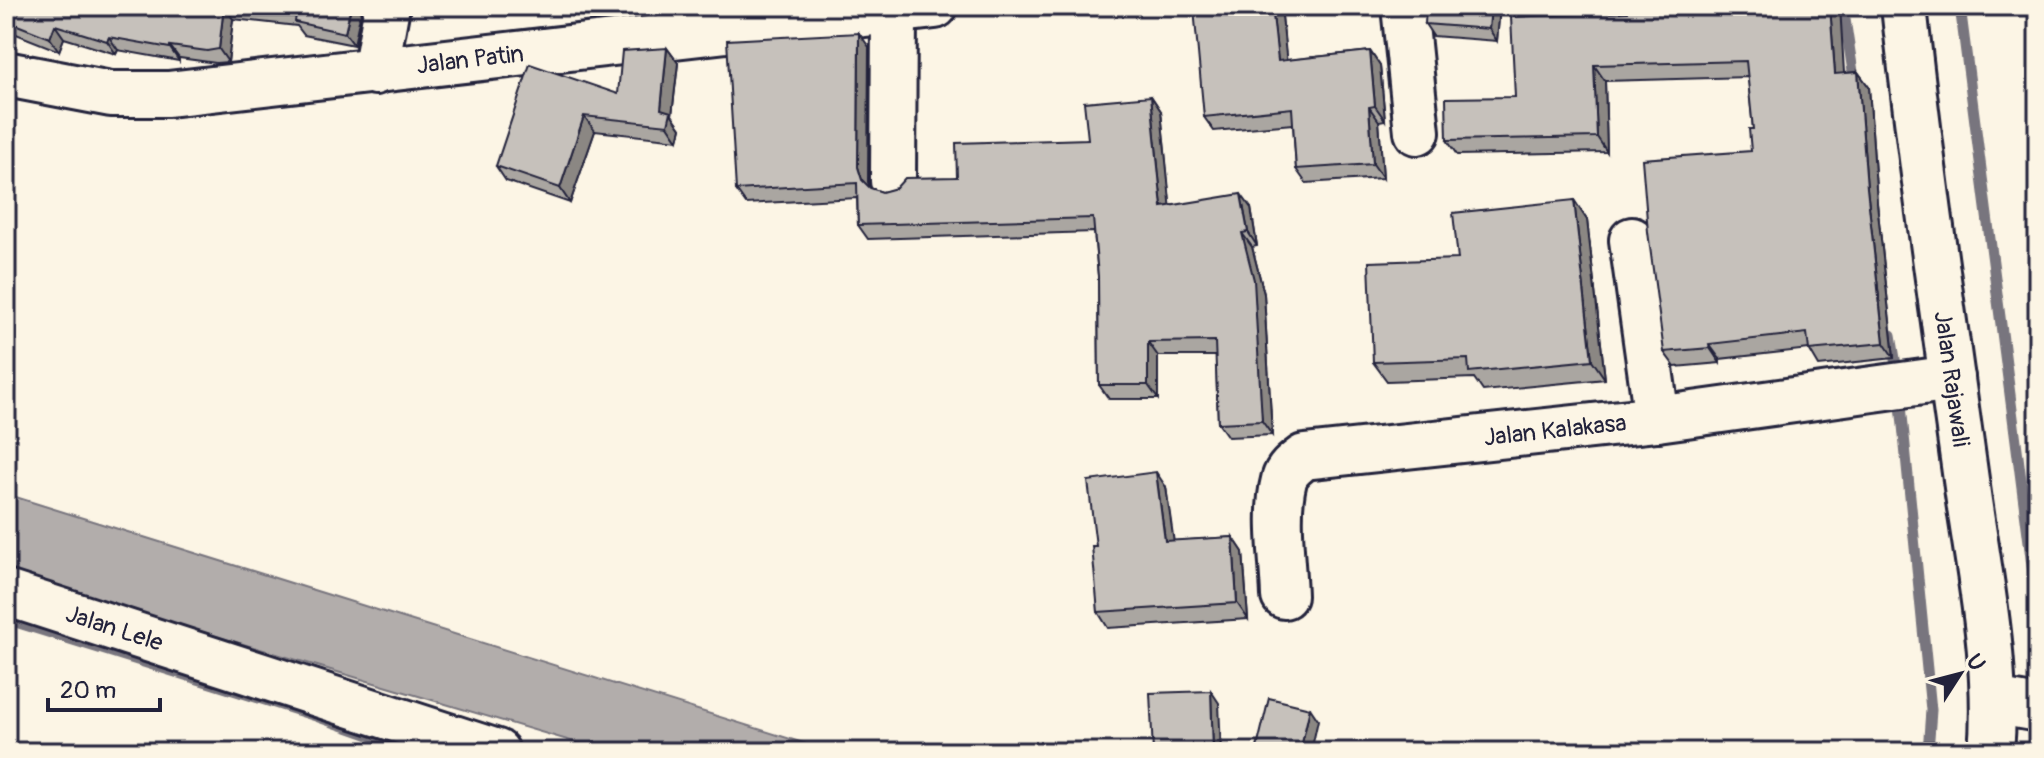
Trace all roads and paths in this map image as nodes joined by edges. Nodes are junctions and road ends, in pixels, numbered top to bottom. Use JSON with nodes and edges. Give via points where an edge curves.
{"nodes":[{"id":1,"x":387,"y":6,"type":"edge"},
{"id":2,"x":1404,"y":6,"type":"edge"},
{"id":3,"x":1904,"y":6,"type":"edge"},
{"id":4,"x":915,"y":9,"type":"edge"},
{"id":5,"x":605,"y":24,"type":"edge"},
{"id":6,"x":375,"y":72,"type":"junction"},
{"id":7,"x":6,"y":74,"type":"edge"},
{"id":8,"x":1417,"y":132,"type":"dead end"},
{"id":9,"x":893,"y":181,"type":"dead end"},
{"id":10,"x":1632,"y":240,"type":"dead end"},
{"id":11,"x":1952,"y":378,"type":"junction"},
{"id":12,"x":1657,"y":419,"type":"junction"},
{"id":13,"x":6,"y":593,"type":"edge"},
{"id":14,"x":1284,"y":596,"type":"dead end"},
{"id":15,"x":1993,"y":701,"type":"junction"},
{"id":16,"x":2038,"y":709,"type":"edge"},
{"id":17,"x":478,"y":749,"type":"edge"},
{"id":18,"x":1991,"y":752,"type":"edge"}],
"edges":[{"from":1,"to":6,"type":"street"},
{"from":2,"to":8,"type":"street"},
{"from":3,"to":11,"type":"street","name":"Jalan Rajawali"},
{"from":4,"to":5,"type":"street","name":"Jalan Patin"},
{"from":4,"to":9,"type":"street"},
{"from":5,"to":6,"type":"street","name":"Jalan Patin"},
{"from":6,"to":7,"type":"street","name":"Jalan Patin","via":[[168,94],[111,94]]},
{"from":10,"to":12,"type":"street"},
{"from":11,"to":12,"type":"street","name":"Jalan Kalakasa"},
{"from":11,"to":15,"type":"street","name":"Jalan Rajawali"},
{"from":12,"to":14,"type":"street","name":"Jalan Kalakasa","via":[[1304,457],[1284,480]]},
{"from":13,"to":17,"type":"street","name":"Jalan Lele"},
{"from":15,"to":16,"type":"street"},
{"from":15,"to":18,"type":"street","name":"Jalan Rajawali"}]}
